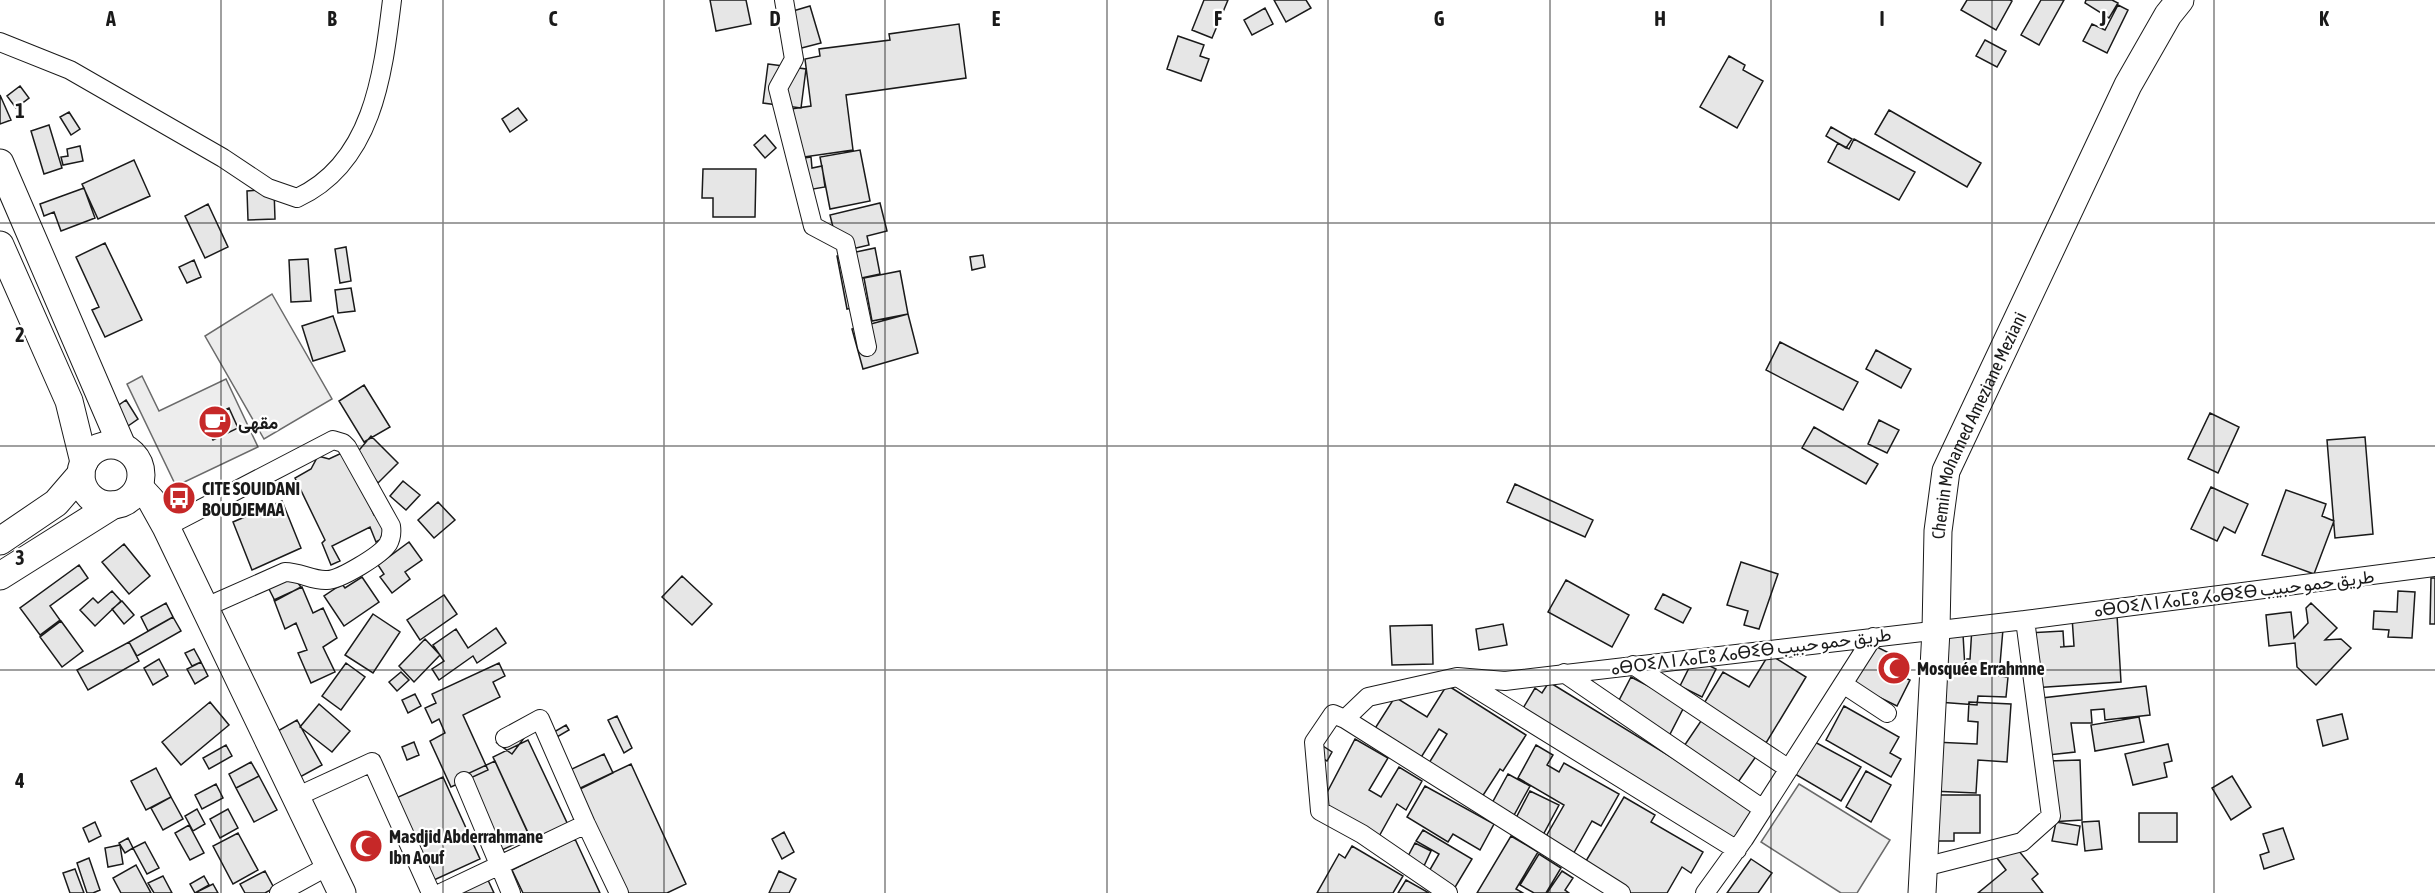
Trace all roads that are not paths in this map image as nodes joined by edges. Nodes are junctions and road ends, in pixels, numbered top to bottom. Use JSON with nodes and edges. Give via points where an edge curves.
{"nodes":[{"id":1,"x":392,"y":0,"type":"edge"},
{"id":2,"x":784,"y":0,"type":"edge"},
{"id":3,"x":2180,"y":0,"type":"edge"},
{"id":4,"x":0,"y":42,"type":"edge"},
{"id":5,"x":0,"y":163,"type":"edge"},
{"id":6,"x":0,"y":245,"type":"edge"},
{"id":7,"x":867,"y":347,"type":"dead end"},
{"id":8,"x":122,"y":446,"type":"junction"},
{"id":9,"x":82,"y":468,"type":"junction"},
{"id":10,"x":139,"y":487,"type":"junction"},
{"id":11,"x":113,"y":505,"type":"junction"},
{"id":12,"x":166,"y":526,"type":"junction"},
{"id":13,"x":0,"y":541,"type":"edge"},
{"id":14,"x":2435,"y":567,"type":"edge"},
{"id":15,"x":0,"y":576,"type":"edge"},
{"id":16,"x":206,"y":607,"type":"junction"},
{"id":17,"x":2025,"y":620,"type":"junction"},
{"id":18,"x":1936,"y":630,"type":"junction"},
{"id":19,"x":1873,"y":637,"type":"junction"},
{"id":20,"x":1633,"y":665,"type":"junction"},
{"id":21,"x":1564,"y":674,"type":"junction"},
{"id":22,"x":1457,"y":677,"type":"junction"},
{"id":23,"x":1843,"y":684,"type":"junction"},
{"id":24,"x":1887,"y":713,"type":"dead end"},
{"id":25,"x":1345,"y":719,"type":"junction"},
{"id":26,"x":505,"y":738,"type":"dead end"},
{"id":27,"x":1789,"y":769,"type":"junction"},
{"id":28,"x":464,"y":781,"type":"dead end"},
{"id":29,"x":296,"y":797,"type":"junction"},
{"id":30,"x":1763,"y":809,"type":"junction"},
{"id":31,"x":586,"y":824,"type":"junction"},
{"id":32,"x":1737,"y":850,"type":"junction"},
{"id":33,"x":330,"y":865,"type":"junction"},
{"id":34,"x":498,"y":866,"type":"junction"},
{"id":35,"x":1923,"y":880,"type":"edge"},
{"id":36,"x":279,"y":893,"type":"edge"},
{"id":37,"x":342,"y":893,"type":"edge"},
{"id":38,"x":431,"y":893,"type":"edge"},
{"id":39,"x":441,"y":893,"type":"edge"},
{"id":40,"x":511,"y":893,"type":"edge"},
{"id":41,"x":620,"y":893,"type":"edge"},
{"id":42,"x":1448,"y":893,"type":"edge"},
{"id":43,"x":1621,"y":893,"type":"edge"},
{"id":44,"x":1705,"y":893,"type":"edge"}],
"edges":[{"from":1,"to":4,"type":"street","via":[[381,79],[368,116],[343,165],[312,191],[297,198],[268,188],[70,70]]},
{"from":2,"to":7,"type":"street","via":[[794,59],[778,88],[813,226],[845,243]]},
{"from":3,"to":18,"type":"main road","name":"Chemin Mohamed Ameziane Meziani","via":[[2128,85],[1946,471],[1938,531]]},
{"from":5,"to":8,"type":"main road"},
{"from":6,"to":9,"type":"main road","via":[[69,401]]},
{"from":8,"to":9,"type":"main road","via":[[104,445],[96,449]]},
{"from":8,"to":10,"type":"main road","via":[[141,468]]},
{"from":9,"to":11,"type":"main road","via":[[83,487],[90,497]]},
{"from":9,"to":13,"type":"main road","via":[[56,503]]},
{"from":10,"to":11,"type":"main road","via":[[128,500]]},
{"from":10,"to":12,"type":"main road"},
{"from":11,"to":15,"type":"main road"},
{"from":12,"to":16,"type":"main road"},
{"from":12,"to":16,"type":"street","via":[[333,440],[347,447],[391,526],[391,537],[384,548],[340,577],[326,580],[285,572]]},
{"from":14,"to":17,"type":"street","name":"ⴰⴱⵔⵉⴷ ⵏ ⵃⴰⵎⵓ ⵃⴰⴱⵉⴱ طريق حمو حبيب"},
{"from":16,"to":29,"type":"main road"},
{"from":17,"to":18,"type":"street","name":"ⴰⴱⵔⵉⴷ ⵏ ⵃⴰⵎⵓ ⵃⴰⴱⵉⴱ طريق حمو حبيب"},
{"from":17,"to":35,"type":"street","via":[[2051,816],[2022,842]]},
{"from":18,"to":19,"type":"street","name":"ⴰⴱⵔⵉⴷ ⵏ ⵃⴰⵎⵓ ⵃⴰⴱⵉⴱ طريق حمو حبيب"},
{"from":18,"to":35,"type":"main road","name":"Chemin Mohamed Ameziane Meziani"},
{"from":19,"to":20,"type":"street","name":"ⴰⴱⵔⵉⴷ ⵏ ⵃⴰⵎⵓ ⵃⴰⴱⵉⴱ طريق حمو حبيب"},
{"from":19,"to":23,"type":"street"},
{"from":20,"to":21,"type":"street","name":"ⴰⴱⵔⵉⴷ ⵏ ⵃⴰⵎⵓ ⵃⴰⴱⵉⴱ طريق حمو حبيب"},
{"from":20,"to":27,"type":"street"},
{"from":21,"to":22,"type":"street","name":"ⴰⴱⵔⵉⴷ ⵏ ⵃⴰⵎⵓ ⵃⴰⴱⵉⴱ طريق حمو حبيب","via":[[1505,681]]},
{"from":21,"to":30,"type":"street"},
{"from":22,"to":25,"type":"street","name":"ⴰⴱⵔⵉⴷ ⵏ ⵃⴰⵎⵓ ⵃⴰⴱⵉⴱ طريق حمو حبيب","via":[[1368,697]]},
{"from":22,"to":32,"type":"street"},
{"from":23,"to":24,"type":"street"},
{"from":23,"to":27,"type":"street"},
{"from":25,"to":42,"type":"street","name":"ⴰⴱⵔⵉⴷ ⵏ ⵃⴰⵎⵓ ⵃⴰⴱⵉⴱ طريق حمو حبيب","via":[[1333,714],[1314,742],[1320,812],[1362,834]]},
{"from":25,"to":43,"type":"street"},
{"from":26,"to":31,"type":"street","via":[[540,719]]},
{"from":27,"to":30,"type":"street"},
{"from":28,"to":34,"type":"street"},
{"from":29,"to":33,"type":"main road"},
{"from":29,"to":38,"type":"street","via":[[372,762]]},
{"from":30,"to":32,"type":"street"},
{"from":31,"to":34,"type":"street"},
{"from":31,"to":41,"type":"street"},
{"from":32,"to":44,"type":"street"},
{"from":33,"to":36,"type":"street"},
{"from":33,"to":37,"type":"main road"},
{"from":34,"to":39,"type":"street"},
{"from":34,"to":40,"type":"street"}]}
